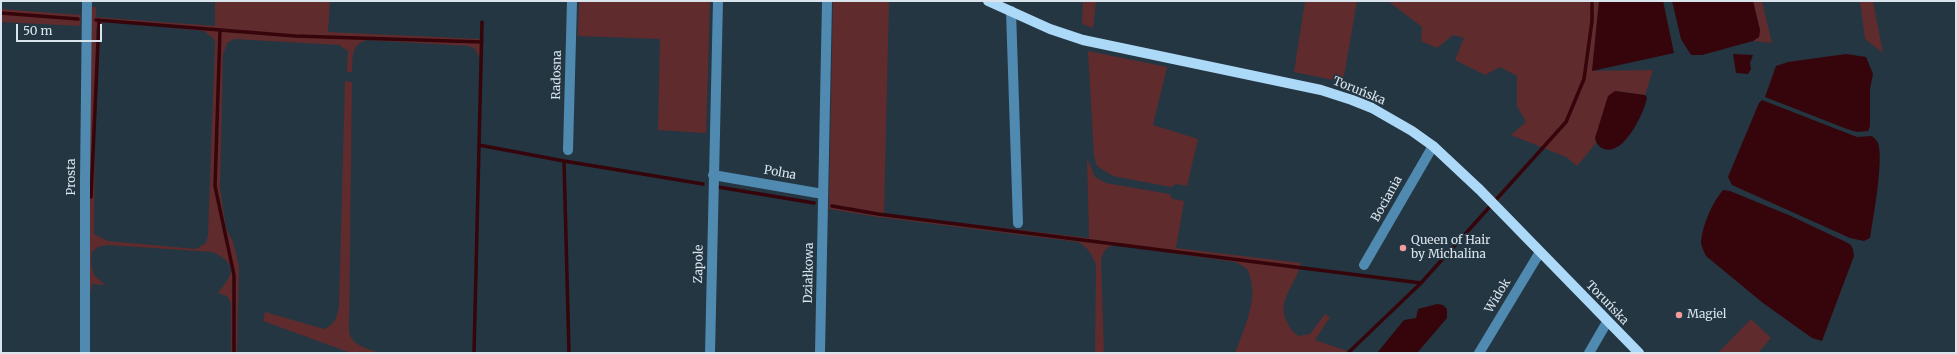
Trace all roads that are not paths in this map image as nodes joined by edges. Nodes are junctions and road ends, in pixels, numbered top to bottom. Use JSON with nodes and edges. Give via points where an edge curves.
{"nodes":[{"id":1,"x":87,"y":1,"type":"edge"},
{"id":2,"x":572,"y":1,"type":"edge"},
{"id":3,"x":718,"y":1,"type":"edge"},
{"id":4,"x":827,"y":1,"type":"edge"},
{"id":5,"x":988,"y":1,"type":"edge"},
{"id":6,"x":1010,"y":11,"type":"junction"},
{"id":7,"x":1433,"y":146,"type":"junction"},
{"id":8,"x":568,"y":150,"type":"dead end"},
{"id":9,"x":713,"y":175,"type":"junction"},
{"id":10,"x":823,"y":194,"type":"junction"},
{"id":11,"x":1018,"y":223,"type":"dead end"},
{"id":12,"x":1540,"y":252,"type":"junction"},
{"id":13,"x":1364,"y":265,"type":"dead end"},
{"id":14,"x":1607,"y":322,"type":"junction"},
{"id":15,"x":85,"y":353,"type":"edge"},
{"id":16,"x":710,"y":353,"type":"edge"},
{"id":17,"x":820,"y":353,"type":"edge"},
{"id":18,"x":1479,"y":353,"type":"edge"},
{"id":19,"x":1589,"y":353,"type":"edge"},
{"id":20,"x":1639,"y":353,"type":"edge"}],
"edges":[{"from":1,"to":15,"type":"street","name":"Prosta"},
{"from":2,"to":8,"type":"street","name":"Radosna"},
{"from":3,"to":9,"type":"street"},
{"from":4,"to":10,"type":"street"},
{"from":5,"to":6,"type":"main road","name":"Toruńska"},
{"from":6,"to":7,"type":"main road","name":"Toruńska","via":[[1082,40],[1338,95],[1372,108]]},
{"from":6,"to":11,"type":"street"},
{"from":7,"to":12,"type":"main road","name":"Toruńska"},
{"from":7,"to":13,"type":"street","name":"Bociania"},
{"from":9,"to":10,"type":"street","name":"Polna"},
{"from":9,"to":16,"type":"street","name":"Zapole"},
{"from":10,"to":17,"type":"street","name":"Działkowa"},
{"from":12,"to":14,"type":"main road","name":"Toruńska"},
{"from":12,"to":18,"type":"street","name":"Widok"},
{"from":14,"to":19,"type":"street"},
{"from":14,"to":20,"type":"main road","name":"Toruńska"}]}
